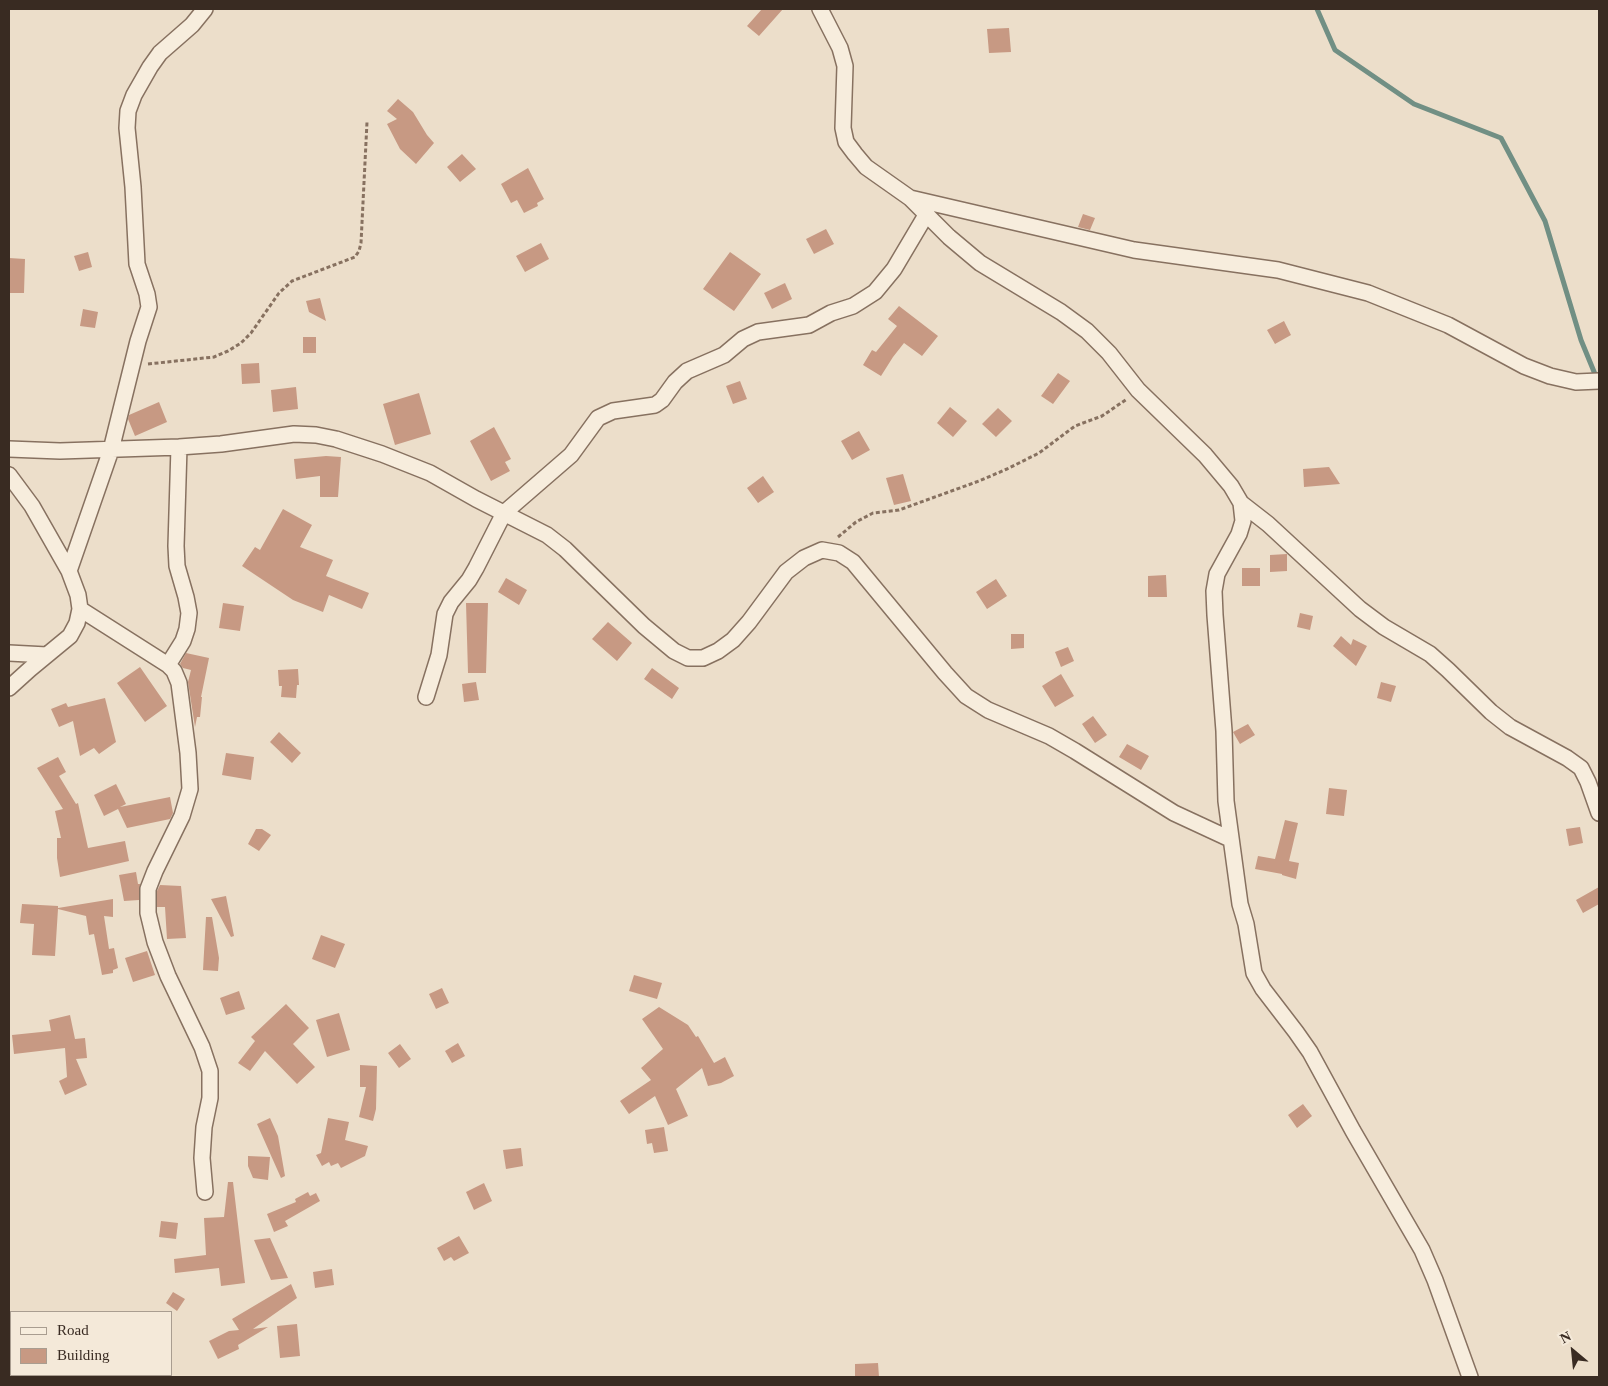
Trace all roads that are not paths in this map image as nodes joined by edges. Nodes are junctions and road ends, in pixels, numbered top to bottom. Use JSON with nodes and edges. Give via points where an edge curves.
{"nodes":[{"id":1,"x":205,"y":9,"type":"edge"},
{"id":2,"x":820,"y":9,"type":"edge"},
{"id":3,"x":910,"y":198,"type":"junction"},
{"id":4,"x":926,"y":215,"type":"junction"},
{"id":5,"x":1599,"y":382,"type":"edge"},
{"id":6,"x":179,"y":447,"type":"junction"},
{"id":7,"x":9,"y":448,"type":"edge"},
{"id":8,"x":111,"y":450,"type":"junction"},
{"id":9,"x":9,"y":475,"type":"edge"},
{"id":10,"x":1241,"y":503,"type":"junction"},
{"id":11,"x":504,"y":513,"type":"junction"},
{"id":12,"x":69,"y":570,"type":"junction"},
{"id":13,"x":80,"y":609,"type":"junction"},
{"id":14,"x":9,"y":653,"type":"edge"},
{"id":15,"x":48,"y":655,"type":"junction"},
{"id":16,"x":168,"y":664,"type":"junction"},
{"id":17,"x":9,"y":688,"type":"edge"},
{"id":18,"x":426,"y":697,"type":"dead end"},
{"id":19,"x":1599,"y":813,"type":"edge"},
{"id":20,"x":1230,"y":840,"type":"junction"},
{"id":21,"x":205,"y":1192,"type":"dead end"},
{"id":22,"x":1470,"y":1377,"type":"edge"}],
"edges":[{"from":1,"to":8,"type":"street","via":[[155,60],[134,95],[128,112],[137,264],[149,307]]},
{"from":2,"to":3,"type":"street","via":[[840,48],[845,66],[843,128],[846,142],[866,167]]},
{"from":3,"to":4,"type":"street"},
{"from":3,"to":5,"type":"street","via":[[1134,250],[1278,270],[1368,293],[1448,325],[1524,366],[1576,382]]},
{"from":4,"to":10,"type":"street","via":[[980,263],[1076,322],[1109,353],[1138,390],[1205,454]]},
{"from":4,"to":11,"type":"street","via":[[894,269],[875,292],[854,306],[809,325],[771,329],[743,339],[724,355],[687,371],[655,405],[604,414],[571,455]]},
{"from":6,"to":8,"type":"street"},
{"from":6,"to":11,"type":"street","via":[[294,434],[330,437],[430,473]]},
{"from":6,"to":16,"type":"street","via":[[177,566],[188,613],[182,642]]},
{"from":7,"to":8,"type":"street","via":[[60,452]]},
{"from":8,"to":12,"type":"street"},
{"from":9,"to":12,"type":"street","via":[[32,506]]},
{"from":10,"to":19,"type":"street","via":[[1360,609],[1430,654],[1510,727],[1581,768]]},
{"from":10,"to":20,"type":"street","via":[[1243,521],[1217,574],[1214,591]]},
{"from":11,"to":18,"type":"street","via":[[469,580],[445,614],[439,655]]},
{"from":11,"to":20,"type":"street","via":[[559,544],[644,626],[674,651],[688,658],[703,658],[733,640],[786,572],[804,558],[822,550],[839,553],[853,562],[966,696],[988,710],[1049,736],[1174,813]]},
{"from":12,"to":13,"type":"street"},
{"from":13,"to":15,"type":"street","via":[[70,636]]},
{"from":13,"to":16,"type":"street"},
{"from":14,"to":15,"type":"street"},
{"from":15,"to":17,"type":"street"},
{"from":16,"to":21,"type":"street","via":[[179,683],[190,790],[148,890],[148,913],[155,942],[210,1071],[202,1158]]},
{"from":20,"to":22,"type":"street","via":[[1254,973],[1310,1052],[1422,1250]]}]}
